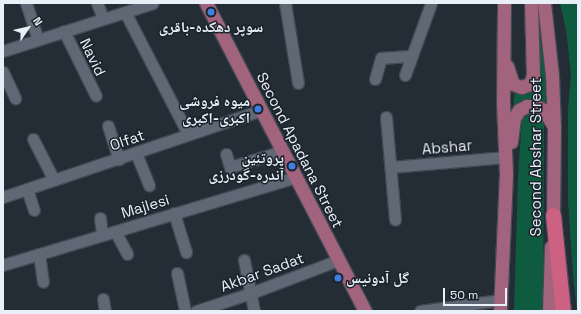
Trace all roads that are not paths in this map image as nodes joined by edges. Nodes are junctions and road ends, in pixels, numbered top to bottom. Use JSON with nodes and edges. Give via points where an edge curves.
{"nodes":[{"id":1,"x":26,"y":3,"type":"edge"},
{"id":2,"x":97,"y":3,"type":"edge"},
{"id":3,"x":153,"y":3,"type":"edge"},
{"id":4,"x":206,"y":3,"type":"edge"},
{"id":5,"x":285,"y":3,"type":"edge"},
{"id":6,"x":431,"y":3,"type":"edge"},
{"id":7,"x":504,"y":3,"type":"edge"},
{"id":8,"x":531,"y":3,"type":"edge"},
{"id":9,"x":544,"y":3,"type":"edge"},
{"id":10,"x":126,"y":12,"type":"junction"},
{"id":11,"x":102,"y":19,"type":"junction"},
{"id":12,"x":64,"y":31,"type":"junction"},
{"id":13,"x":38,"y":39,"type":"junction"},
{"id":14,"x":3,"y":51,"type":"edge"},
{"id":15,"x":412,"y":56,"type":"junction"},
{"id":16,"x":504,"y":59,"type":"junction"},
{"id":17,"x":3,"y":72,"type":"edge"},
{"id":18,"x":405,"y":75,"type":"dead end"},
{"id":19,"x":375,"y":79,"type":"dead end"},
{"id":20,"x":298,"y":83,"type":"dead end"},
{"id":21,"x":96,"y":96,"type":"dead end"},
{"id":22,"x":15,"y":98,"type":"dead end"},
{"id":23,"x":261,"y":110,"type":"junction"},
{"id":24,"x":386,"y":117,"type":"dead end"},
{"id":25,"x":108,"y":126,"type":"dead end"},
{"id":26,"x":554,"y":127,"type":"junction"},
{"id":27,"x":188,"y":134,"type":"junction"},
{"id":28,"x":33,"y":139,"type":"dead end"},
{"id":29,"x":282,"y":151,"type":"junction"},
{"id":30,"x":136,"y":153,"type":"junction"},
{"id":31,"x":226,"y":154,"type":"dead end"},
{"id":32,"x":506,"y":157,"type":"junction"},
{"id":33,"x":119,"y":159,"type":"junction"},
{"id":34,"x":390,"y":167,"type":"junction"},
{"id":35,"x":506,"y":174,"type":"junction"},
{"id":36,"x":296,"y":177,"type":"junction"},
{"id":37,"x":54,"y":180,"type":"junction"},
{"id":38,"x":149,"y":185,"type":"dead end"},
{"id":39,"x":26,"y":189,"type":"junction"},
{"id":40,"x":3,"y":197,"type":"edge"},
{"id":41,"x":34,"y":210,"type":"dead end"},
{"id":42,"x":174,"y":213,"type":"junction"},
{"id":43,"x":554,"y":215,"type":"junction"},
{"id":44,"x":100,"y":218,"type":"dead end"},
{"id":45,"x":395,"y":220,"type":"dead end"},
{"id":46,"x":115,"y":231,"type":"junction"},
{"id":47,"x":102,"y":235,"type":"junction"},
{"id":48,"x":186,"y":252,"type":"dead end"},
{"id":49,"x":39,"y":254,"type":"junction"},
{"id":50,"x":127,"y":254,"type":"dead end"},
{"id":51,"x":244,"y":260,"type":"dead end"},
{"id":52,"x":339,"y":260,"type":"junction"},
{"id":53,"x":3,"y":265,"type":"edge"},
{"id":54,"x":177,"y":273,"type":"dead end"},
{"id":55,"x":43,"y":282,"type":"dead end"},
{"id":56,"x":251,"y":293,"type":"junction"},
{"id":57,"x":103,"y":299,"type":"dead end"},
{"id":58,"x":500,"y":306,"type":"edge"},
{"id":59,"x":105,"y":311,"type":"edge"},
{"id":60,"x":185,"y":311,"type":"edge"},
{"id":61,"x":196,"y":311,"type":"edge"},
{"id":62,"x":254,"y":311,"type":"edge"},
{"id":63,"x":365,"y":311,"type":"edge"},
{"id":64,"x":420,"y":311,"type":"edge"},
{"id":65,"x":549,"y":311,"type":"edge"},
{"id":66,"x":563,"y":311,"type":"edge"}],
"edges":[{"from":1,"to":13,"type":"street"},
{"from":2,"to":11,"type":"street"},
{"from":3,"to":10,"type":"street"},
{"from":4,"to":23,"type":"main road","name":"Second Apadana Street"},
{"from":5,"to":20,"type":"street"},
{"from":6,"to":15,"type":"street"},
{"from":7,"to":16,"type":"main road","name":"Second Abshar Street"},
{"from":8,"to":16,"type":"main road","via":[[533,75],[530,84],[521,87],[513,84]]},
{"from":9,"to":26,"type":"main road","name":"Second Abshar Street","via":[[552,75]]},
{"from":10,"to":11,"type":"street"},
{"from":10,"to":27,"type":"street"},
{"from":11,"to":12,"type":"street"},
{"from":12,"to":13,"type":"street"},
{"from":12,"to":21,"type":"street","name":"Navid"},
{"from":13,"to":14,"type":"street"},
{"from":15,"to":18,"type":"street"},
{"from":15,"to":19,"type":"street","via":[[381,58]]},
{"from":16,"to":32,"type":"main road","name":"Second Abshar Street"},
{"from":17,"to":22,"type":"street"},
{"from":23,"to":27,"type":"street","name":"Olfat"},
{"from":23,"to":29,"type":"main road","name":"Second Apadana Street"},
{"from":24,"to":34,"type":"street"},
{"from":25,"to":33,"type":"street"},
{"from":26,"to":35,"type":"main road","via":[[544,110],[536,106],[527,106],[519,110],[514,118]]},
{"from":26,"to":43,"type":"main road","name":"Second Abshar Street"},
{"from":27,"to":30,"type":"street","name":"Olfat"},
{"from":28,"to":37,"type":"street"},
{"from":29,"to":31,"type":"street","via":[[230,167]]},
{"from":29,"to":36,"type":"main road","name":"Second Apadana Street"},
{"from":30,"to":33,"type":"street","name":"Olfat"},
{"from":30,"to":38,"type":"street"},
{"from":32,"to":34,"type":"street","name":"Abshar"},
{"from":32,"to":35,"type":"main road","name":"Second Abshar Street"},
{"from":33,"to":37,"type":"street","name":"Olfat"},
{"from":34,"to":45,"type":"street"},
{"from":35,"to":58,"type":"main road","name":"Second Abshar Street"},
{"from":36,"to":42,"type":"street","name":"Majlesi"},
{"from":36,"to":52,"type":"main road","name":"Second Apadana Street"},
{"from":37,"to":39,"type":"street","name":"Olfat"},
{"from":39,"to":40,"type":"street","name":"Olfat"},
{"from":39,"to":41,"type":"street"},
{"from":42,"to":46,"type":"street","name":"Majlesi"},
{"from":42,"to":48,"type":"street"},
{"from":43,"to":65,"type":"main road","name":"Second Abshar Street"},
{"from":43,"to":66,"type":"highway"},
{"from":44,"to":47,"type":"street"},
{"from":46,"to":47,"type":"street","name":"Majlesi"},
{"from":46,"to":50,"type":"street"},
{"from":47,"to":49,"type":"street","name":"Majlesi"},
{"from":49,"to":53,"type":"street","name":"Majlesi"},
{"from":49,"to":55,"type":"street"},
{"from":51,"to":56,"type":"street"},
{"from":52,"to":56,"type":"street","name":"Akbar Sadat"},
{"from":52,"to":63,"type":"main road","name":"Second Apadana Street"},
{"from":54,"to":60,"type":"street"},
{"from":56,"to":61,"type":"street","name":"Akbar Sadat"},
{"from":56,"to":62,"type":"street"},
{"from":57,"to":59,"type":"street"},
{"from":58,"to":64,"type":"street"}]}
